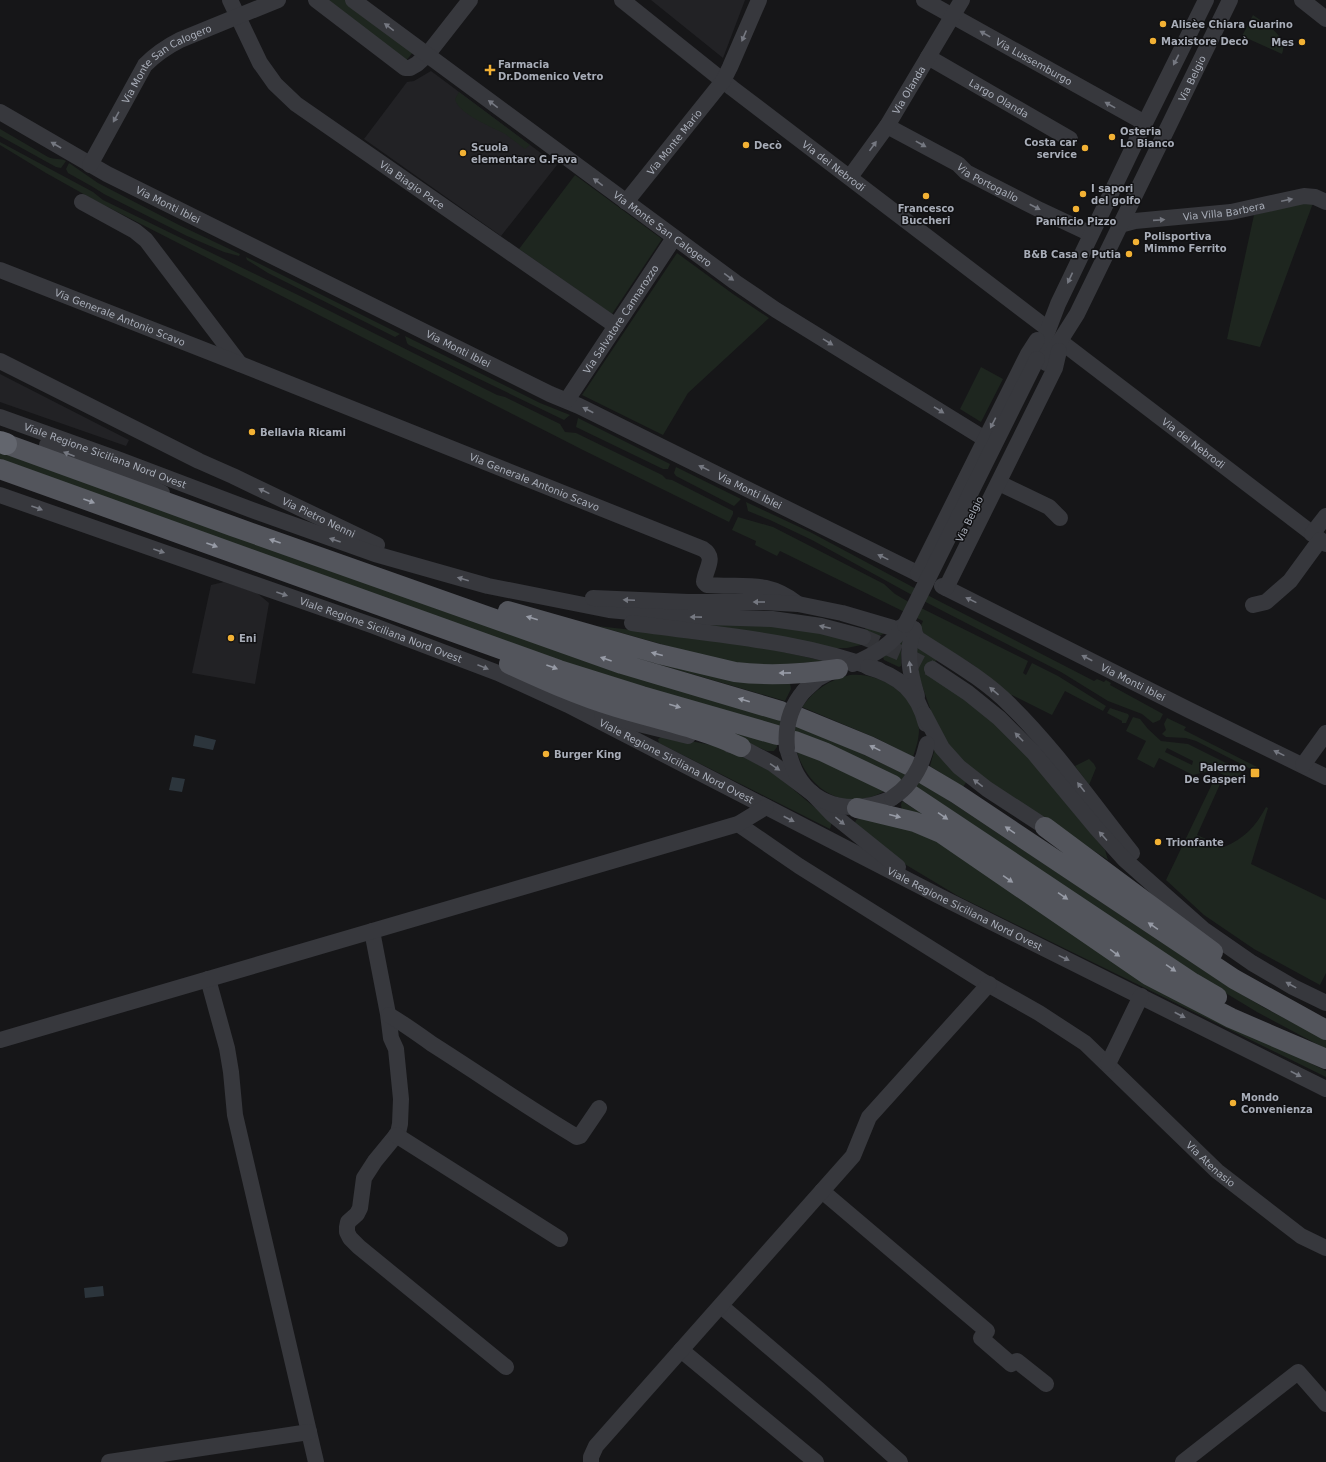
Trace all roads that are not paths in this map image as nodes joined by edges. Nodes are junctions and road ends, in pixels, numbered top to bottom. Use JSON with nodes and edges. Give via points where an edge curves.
{"nodes":[{"id":1,"x":230,"y":0,"type":"edge"},
{"id":2,"x":278,"y":0,"type":"edge"},
{"id":3,"x":316,"y":0,"type":"edge"},
{"id":4,"x":353,"y":0,"type":"edge"},
{"id":5,"x":470,"y":0,"type":"edge"},
{"id":6,"x":622,"y":0,"type":"edge"},
{"id":7,"x":759,"y":0,"type":"edge"},
{"id":8,"x":924,"y":0,"type":"edge"},
{"id":9,"x":962,"y":0,"type":"edge"},
{"id":10,"x":1206,"y":0,"type":"edge"},
{"id":11,"x":1230,"y":0,"type":"edge"},
{"id":12,"x":1302,"y":0,"type":"edge"},
{"id":13,"x":237,"y":16,"type":"junction"},
{"id":14,"x":952,"y":16,"type":"junction"},
{"id":15,"x":1326,"y":19,"type":"edge"},
{"id":16,"x":427,"y":55,"type":"junction"},
{"id":17,"x":928,"y":57,"type":"junction"},
{"id":18,"x":723,"y":81,"type":"junction"},
{"id":19,"x":0,"y":112,"type":"edge"},
{"id":20,"x":1145,"y":123,"type":"junction"},
{"id":21,"x":887,"y":126,"type":"junction"},
{"id":22,"x":1070,"y":139,"type":"dead end"},
{"id":23,"x":1133,"y":147,"type":"junction"},
{"id":24,"x":1153,"y":156,"type":"junction"},
{"id":25,"x":90,"y":165,"type":"junction"},
{"id":26,"x":850,"y":177,"type":"junction"},
{"id":27,"x":1118,"y":179,"type":"junction"},
{"id":28,"x":1137,"y":189,"type":"junction"},
{"id":29,"x":82,"y":202,"type":"dead end"},
{"id":30,"x":626,"y":202,"type":"junction"},
{"id":31,"x":1326,"y":202,"type":"edge"},
{"id":32,"x":1120,"y":225,"type":"junction"},
{"id":33,"x":1091,"y":234,"type":"junction"},
{"id":34,"x":674,"y":238,"type":"junction"},
{"id":35,"x":0,"y":270,"type":"edge"},
{"id":36,"x":616,"y":326,"type":"junction"},
{"id":37,"x":1048,"y":329,"type":"junction"},
{"id":38,"x":1060,"y":341,"type":"junction"},
{"id":39,"x":0,"y":361,"type":"edge"},
{"id":40,"x":1042,"y":361,"type":"junction"},
{"id":41,"x":240,"y":364,"type":"junction"},
{"id":42,"x":567,"y":400,"type":"junction"},
{"id":43,"x":0,"y":417,"type":"edge"},
{"id":44,"x":2,"y":437,"type":"edge"},
{"id":45,"x":985,"y":439,"type":"junction"},
{"id":46,"x":199,"y":461,"type":"junction"},
{"id":47,"x":0,"y":469,"type":"edge"},
{"id":48,"x":999,"y":483,"type":"junction"},
{"id":49,"x":195,"y":488,"type":"junction"},
{"id":50,"x":0,"y":495,"type":"edge"},
{"id":51,"x":1326,"y":516,"type":"edge"},
{"id":52,"x":1060,"y":518,"type":"dead end"},
{"id":53,"x":1320,"y":539,"type":"edge"},
{"id":54,"x":312,"y":554,"type":"junction"},
{"id":55,"x":439,"y":572,"type":"junction"},
{"id":56,"x":920,"y":575,"type":"joint"},
{"id":57,"x":304,"y":578,"type":"junction"},
{"id":58,"x":488,"y":586,"type":"junction"},
{"id":59,"x":944,"y":587,"type":"joint"},
{"id":60,"x":541,"y":596,"type":"junction"},
{"id":61,"x":798,"y":604,"type":"junction"},
{"id":62,"x":1253,"y":605,"type":"dead end"},
{"id":63,"x":909,"y":627,"type":"junction"},
{"id":64,"x":863,"y":637,"type":"tunnel mouth"},
{"id":65,"x":849,"y":666,"type":"junction"},
{"id":66,"x":932,"y":669,"type":"tunnel mouth"},
{"id":67,"x":568,"y":705,"type":"junction"},
{"id":68,"x":921,"y":709,"type":"junction"},
{"id":69,"x":1326,"y":733,"type":"edge"},
{"id":70,"x":787,"y":742,"type":"junction"},
{"id":71,"x":741,"y":747,"type":"junction"},
{"id":72,"x":1302,"y":765,"type":"junction"},
{"id":73,"x":1326,"y":777,"type":"edge"},
{"id":74,"x":898,"y":792,"type":"junction"},
{"id":75,"x":812,"y":793,"type":"junction"},
{"id":76,"x":766,"y":808,"type":"junction"},
{"id":77,"x":857,"y":808,"type":"junction"},
{"id":78,"x":738,"y":824,"type":"junction"},
{"id":79,"x":1046,"y":827,"type":"junction"},
{"id":80,"x":941,"y":897,"type":"junction"},
{"id":81,"x":1175,"y":905,"type":"junction"},
{"id":82,"x":1203,"y":929,"type":"junction"},
{"id":83,"x":372,"y":931,"type":"junction"},
{"id":84,"x":208,"y":979,"type":"junction"},
{"id":85,"x":989,"y":984,"type":"junction"},
{"id":86,"x":1141,"y":996,"type":"junction"},
{"id":87,"x":1326,"y":1003,"type":"edge"},
{"id":88,"x":1293,"y":1013,"type":"junction"},
{"id":89,"x":389,"y":1015,"type":"junction"},
{"id":90,"x":1326,"y":1030,"type":"edge"},
{"id":91,"x":0,"y":1040,"type":"edge"},
{"id":92,"x":1326,"y":1059,"type":"edge"},
{"id":93,"x":1108,"y":1064,"type":"junction"},
{"id":94,"x":1323,"y":1087,"type":"edge"},
{"id":95,"x":599,"y":1108,"type":"dead end"},
{"id":96,"x":396,"y":1135,"type":"junction"},
{"id":97,"x":822,"y":1191,"type":"junction"},
{"id":98,"x":560,"y":1239,"type":"dead end"},
{"id":99,"x":1326,"y":1248,"type":"edge"},
{"id":100,"x":720,"y":1306,"type":"junction"},
{"id":101,"x":681,"y":1350,"type":"junction"},
{"id":102,"x":506,"y":1367,"type":"dead end"},
{"id":103,"x":1046,"y":1384,"type":"dead end"},
{"id":104,"x":1326,"y":1404,"type":"edge"},
{"id":105,"x":309,"y":1432,"type":"junction"},
{"id":106,"x":109,"y":1462,"type":"edge"},
{"id":107,"x":316,"y":1462,"type":"edge"},
{"id":108,"x":591,"y":1462,"type":"edge"},
{"id":109,"x":816,"y":1462,"type":"edge"},
{"id":110,"x":900,"y":1462,"type":"edge"},
{"id":111,"x":1183,"y":1462,"type":"edge"}],
"edges":[{"from":1,"to":13,"type":"street","name":"Via Biagio Pace"},
{"from":2,"to":13,"type":"street","name":"Via Monte San Calogero"},
{"from":3,"to":16,"type":"street","via":[[405,68],[417,64]]},
{"from":16,"to":4,"type":"street","name":"Via Monte San Calogero","one_way":true},
{"from":5,"to":16,"type":"street"},
{"from":6,"to":18,"type":"street","name":"Via dei Nebrodi"},
{"from":7,"to":18,"type":"street","one_way":true},
{"from":8,"to":14,"type":"street","name":"Via Lussemburgo"},
{"from":9,"to":14,"type":"street","name":"Via Olanda"},
{"from":10,"to":20,"type":"street","name":"Via Belgio","one_way":true},
{"from":11,"to":24,"type":"street","name":"Via Belgio"},
{"from":12,"to":15,"type":"street"},
{"from":13,"to":25,"type":"street","name":"Via Monte San Calogero","one_way":true,"via":[[180,40],[155,55],[141,72]]},
{"from":13,"to":36,"type":"street","name":"Via Biagio Pace","via":[[267,74],[296,104]]},
{"from":14,"to":17,"type":"street","name":"Via Olanda"},
{"from":20,"to":14,"type":"street","name":"Via Lussemburgo","one_way":true},
{"from":30,"to":16,"type":"street","name":"Via Monte San Calogero","one_way":true},
{"from":17,"to":21,"type":"street","name":"Via Olanda"},
{"from":17,"to":22,"type":"street","name":"Largo Olanda"},
{"from":18,"to":26,"type":"street","name":"Via dei Nebrodi"},
{"from":18,"to":30,"type":"street","name":"Via Monte Mario"},
{"from":25,"to":19,"type":"street","name":"Via Monti Iblei","one_way":true},
{"from":20,"to":23,"type":"street","name":"Via Belgio"},
{"from":26,"to":21,"type":"street","name":"Via Olanda","one_way":true},
{"from":21,"to":33,"type":"street","name":"Via Portogallo","one_way":true,"via":[[958,164],[966,172]]},
{"from":23,"to":24,"type":"street","via":[[1137,157],[1146,159]]},
{"from":23,"to":27,"type":"street","name":"Via Belgio"},
{"from":24,"to":28,"type":"street","name":"Via Belgio"},
{"from":25,"to":42,"type":"street","name":"Via Monti Iblei","via":[[550,394]]},
{"from":26,"to":37,"type":"street","name":"Via dei Nebrodi"},
{"from":27,"to":28,"type":"street","via":[[1125,176],[1132,179]]},
{"from":27,"to":33,"type":"street","name":"Via Belgio"},
{"from":28,"to":32,"type":"street","name":"Via Belgio"},
{"from":29,"to":41,"type":"street","via":[[136,231],[146,240]]},
{"from":30,"to":34,"type":"street","name":"Via Monte San Calogero"},
{"from":32,"to":31,"type":"street","name":"Via Villa Barbera","one_way":true,"via":[[1135,221],[1231,212],[1304,196]]},
{"from":32,"to":38,"type":"street","name":"Via Belgio","via":[[1077,314]]},
{"from":33,"to":37,"type":"street","name":"Via Belgio","one_way":true},
{"from":34,"to":36,"type":"street","name":"Via Salvatore Cannarozzo"},
{"from":34,"to":45,"type":"street","name":"Via Monte San Calogero","one_way":true,"via":[[776,310]]},
{"from":35,"to":41,"type":"street","name":"Via Generale Antonio Scavo"},
{"from":36,"to":42,"type":"street","name":"Via Salvatore Cannarozzo"},
{"from":37,"to":40,"type":"street","name":"Via Belgio"},
{"from":37,"to":45,"type":"street","name":"Via Belgio","one_way":true,"via":[[1028,354]]},
{"from":38,"to":40,"type":"street","name":"Via Belgio"},
{"from":38,"to":48,"type":"street","name":"Via Belgio","via":[[1055,368]]},
{"from":38,"to":53,"type":"street","name":"Via dei Nebrodi"},
{"from":39,"to":46,"type":"street","name":"Via Pietro Nenni"},
{"from":40,"to":63,"type":"street","name":"Via Belgio","bridge":true},
{"from":41,"to":61,"type":"street","name":"Via Generale Antonio Scavo","via":[[703,549],[710,557],[704,582],[707,585],[762,586],[788,596]]},
{"from":56,"to":42,"type":"street","name":"Via Monti Iblei","one_way":true},
{"from":49,"to":43,"type":"street","name":"Viale Regione Siciliana Nord Ovest","one_way":true},
{"from":54,"to":44,"type":"main road","one_way":true,"via":[[232,526]]},
{"from":45,"to":56,"type":"street","name":"Via Belgio"},
{"from":46,"to":49,"type":"street","name":"Via Pietro Nenni","via":[[222,477],[225,486],[218,492]]},
{"from":55,"to":46,"type":"street","name":"Via Pietro Nenni","one_way":true},
{"from":47,"to":57,"type":"main road","one_way":true},
{"from":48,"to":52,"type":"street","via":[[1049,507]]},
{"from":48,"to":59,"type":"street","name":"Via Belgio"},
{"from":55,"to":49,"type":"street","name":"Viale Regione Siciliana Nord Ovest","one_way":true,"via":[[376,554]]},
{"from":50,"to":67,"type":"street","name":"Viale Regione Siciliana Nord Ovest","one_way":true,"via":[[374,626],[498,673]]},
{"from":51,"to":53,"type":"street"},
{"from":53,"to":62,"type":"street","via":[[1290,581],[1266,602]]},
{"from":65,"to":54,"type":"main road","one_way":true,"via":[[802,672],[735,672],[659,654]]},
{"from":88,"to":54,"type":"main road","one_way":true,"via":[[1191,952],[918,770],[869,746],[790,714],[622,664]]},
{"from":58,"to":55,"type":"street","name":"Viale Regione Siciliana Nord Ovest","one_way":true},
{"from":57,"to":70,"type":"main road","one_way":true,"via":[[559,670]]},
{"from":57,"to":71,"type":"main road","via":[[579,695],[701,731]]},
{"from":58,"to":60,"type":"street","name":"Viale Regione Siciliana Nord Ovest"},
{"from":58,"to":65,"type":"street","via":[[596,617],[751,638],[828,653]]},
{"from":72,"to":59,"type":"street","name":"Via Monti Iblei","one_way":true},
{"from":61,"to":60,"type":"street","one_way":true},
{"from":64,"to":60,"type":"street","name":"Viale Regione Siciliana Nord Ovest","one_way":true,"via":[[799,622],[646,614],[609,610]]},
{"from":61,"to":63,"type":"street","via":[[842,613],[893,628]]},
{"from":63,"to":65,"type":"street","name":"Via Belgio","via":[[888,645]]},
{"from":68,"to":63,"type":"street","name":"Via Belgio","one_way":true,"via":[[909,662]]},
{"from":81,"to":63,"type":"street","one_way":true,"via":[[1020,715],[990,687],[918,640]]},
{"from":65,"to":68,"type":"street","via":[[891,674],[913,694]]},
{"from":65,"to":70,"type":"street","bridge":true,"via":[[817,679],[804,691],[794,705]]},
{"from":81,"to":66,"type":"street","one_way":true,"via":[[1119,853],[1033,752],[1000,718]]},
{"from":67,"to":71,"type":"street","via":[[662,731]]},
{"from":67,"to":76,"type":"street","name":"Viale Regione Siciliana Nord Ovest"},
{"from":68,"to":74,"type":"street","bridge":true,"via":[[927,727],[927,744],[914,776],[907,787]]},
{"from":79,"to":68,"type":"street","one_way":true,"via":[[986,789],[959,767],[942,748]]},
{"from":69,"to":72,"type":"street"},
{"from":70,"to":74,"type":"main road","via":[[824,752]]},
{"from":70,"to":75,"type":"street","via":[[792,765]]},
{"from":71,"to":75,"type":"street","one_way":true,"via":[[773,764]]},
{"from":72,"to":73,"type":"street","name":"Via Monti Iblei"},
{"from":74,"to":77,"type":"street","via":[[869,806]]},
{"from":74,"to":92,"type":"main road","one_way":true,"via":[[1193,983]]},
{"from":75,"to":77,"type":"street","via":[[835,805]]},
{"from":75,"to":80,"type":"street","one_way":true,"via":[[854,832]]},
{"from":76,"to":78,"type":"street"},
{"from":76,"to":80,"type":"street","name":"Viale Regione Siciliana Nord Ovest","one_way":true},
{"from":77,"to":92,"type":"main road","one_way":true,"via":[[915,822],[941,833],[1148,975],[1231,1018]]},
{"from":78,"to":83,"type":"street"},
{"from":78,"to":85,"type":"street","name":"Via Atenasio","via":[[799,866]]},
{"from":79,"to":82,"type":"street","via":[[1127,877]]},
{"from":79,"to":88,"type":"main road"},
{"from":80,"to":86,"type":"street","name":"Viale Regione Siciliana Nord Ovest","one_way":true},
{"from":81,"to":82,"type":"street"},
{"from":87,"to":82,"type":"street","one_way":true,"via":[[1252,963]]},
{"from":83,"to":84,"type":"street"},
{"from":83,"to":89,"type":"street"},
{"from":84,"to":91,"type":"street"},
{"from":84,"to":105,"type":"street","via":[[227,1048],[235,1115]]},
{"from":85,"to":93,"type":"street","name":"Via Atenasio","via":[[1086,1043]]},
{"from":85,"to":97,"type":"street","via":[[869,1117],[853,1156]]},
{"from":86,"to":93,"type":"street"},
{"from":86,"to":94,"type":"street","name":"Viale Regione Siciliana Nord Ovest","one_way":true},
{"from":88,"to":90,"type":"main road"},
{"from":89,"to":95,"type":"street","via":[[577,1137]]},
{"from":89,"to":96,"type":"street","via":[[391,1038],[396,1049],[401,1099],[400,1124]]},
{"from":93,"to":99,"type":"street","name":"Via Atenasio","via":[[1217,1171],[1301,1236]]},
{"from":96,"to":98,"type":"street"},
{"from":96,"to":102,"type":"street","via":[[364,1178],[360,1208],[348,1222],[347,1232],[359,1247]]},
{"from":97,"to":100,"type":"street"},
{"from":97,"to":103,"type":"street","via":[[987,1332],[981,1338],[1011,1364],[1017,1361]]},
{"from":100,"to":101,"type":"street"},
{"from":100,"to":110,"type":"street"},
{"from":101,"to":108,"type":"street","via":[[596,1446]]},
{"from":101,"to":109,"type":"street"},
{"from":104,"to":111,"type":"street","via":[[1298,1372]]},
{"from":105,"to":106,"type":"street"},
{"from":105,"to":107,"type":"street"}]}
